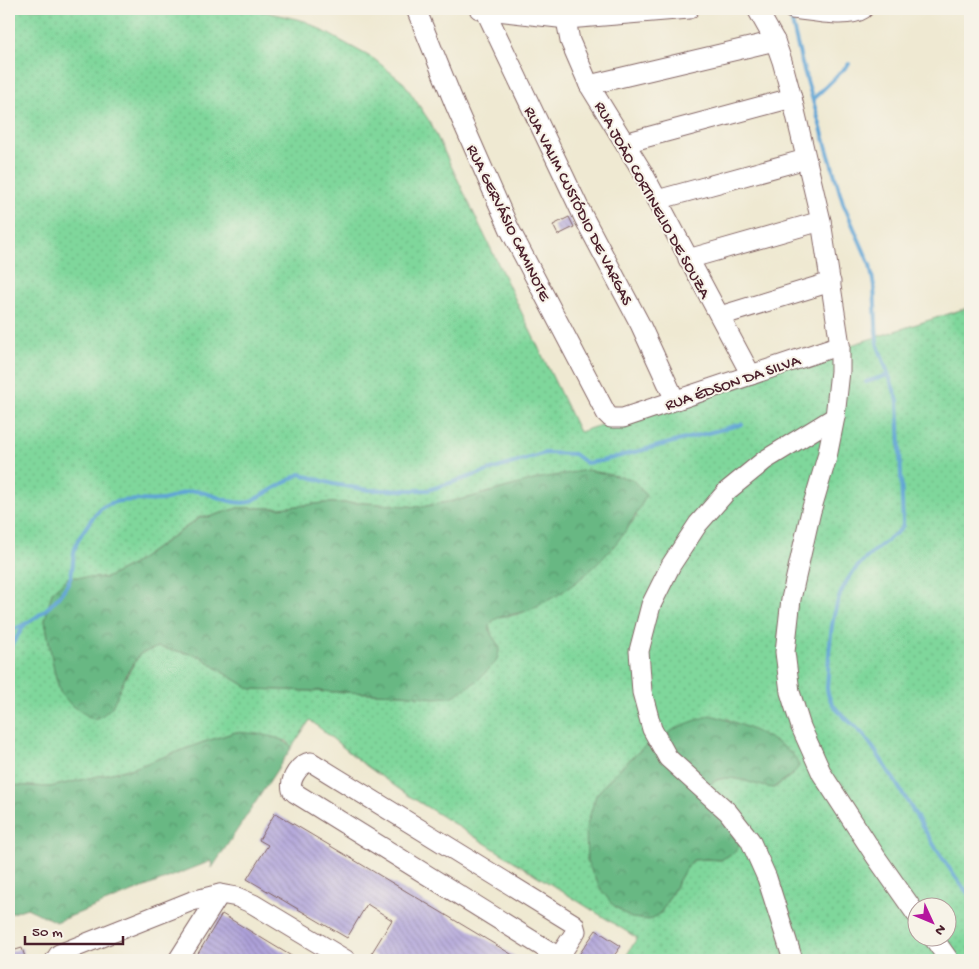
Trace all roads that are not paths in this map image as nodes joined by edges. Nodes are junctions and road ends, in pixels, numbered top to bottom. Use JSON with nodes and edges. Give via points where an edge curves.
{"nodes":[{"id":1,"x":416,"y":9,"type":"edge"},
{"id":2,"x":689,"y":9,"type":"edge"},
{"id":3,"x":757,"y":9,"type":"edge"},
{"id":4,"x":804,"y":9,"type":"edge"},
{"id":5,"x":863,"y":9,"type":"edge"},
{"id":6,"x":482,"y":10,"type":"edge"},
{"id":7,"x":565,"y":14,"type":"edge"},
{"id":8,"x":775,"y":41,"type":"junction"},
{"id":9,"x":589,"y":85,"type":"junction"},
{"id":10,"x":792,"y":98,"type":"junction"},
{"id":11,"x":625,"y":143,"type":"junction"},
{"id":12,"x":806,"y":159,"type":"junction"},
{"id":13,"x":657,"y":200,"type":"junction"},
{"id":14,"x":821,"y":221,"type":"junction"},
{"id":15,"x":688,"y":259,"type":"junction"},
{"id":16,"x":831,"y":282,"type":"junction"},
{"id":17,"x":720,"y":316,"type":"junction"},
{"id":18,"x":840,"y":345,"type":"junction"},
{"id":19,"x":752,"y":375,"type":"junction"},
{"id":20,"x":675,"y":400,"type":"junction"},
{"id":21,"x":835,"y":417,"type":"junction"},
{"id":22,"x":623,"y":418,"type":"joint"},
{"id":23,"x":220,"y":894,"type":"junction"},
{"id":24,"x":906,"y":900,"type":"edge"},
{"id":25,"x":939,"y":946,"type":"edge"},
{"id":26,"x":560,"y":959,"type":"edge"},
{"id":27,"x":55,"y":960,"type":"edge"},
{"id":28,"x":178,"y":960,"type":"edge"},
{"id":29,"x":346,"y":960,"type":"edge"},
{"id":30,"x":793,"y":960,"type":"edge"},
{"id":31,"x":949,"y":960,"type":"edge"}],
"edges":[{"from":1,"to":22,"type":"street","name":"RUA GERVÁSIO CAMINOTE","via":[[509,228],[606,413],[611,418]]},
{"from":2,"to":7,"type":"street"},
{"from":3,"to":8,"type":"street"},
{"from":4,"to":5,"type":"street","via":[[844,14]]},
{"from":6,"to":7,"type":"street"},
{"from":6,"to":20,"type":"street","name":"RUA VALIM CUSTÓDIO DE VARGAS"},
{"from":7,"to":9,"type":"street","name":"RUA JOÃO CORTINELIO DE SOUZA","via":[[570,42]]},
{"from":8,"to":9,"type":"street"},
{"from":8,"to":10,"type":"street"},
{"from":9,"to":11,"type":"street","name":"RUA JOÃO CORTINELIO DE SOUZA"},
{"from":10,"to":11,"type":"street"},
{"from":10,"to":12,"type":"street"},
{"from":11,"to":13,"type":"street","name":"RUA JOÃO CORTINELIO DE SOUZA"},
{"from":12,"to":13,"type":"street"},
{"from":12,"to":14,"type":"street"},
{"from":13,"to":15,"type":"street","name":"RUA JOÃO CORTINELIO DE SOUZA"},
{"from":14,"to":15,"type":"street"},
{"from":14,"to":16,"type":"street"},
{"from":15,"to":17,"type":"street","name":"RUA JOÃO CORTINELIO DE SOUZA"},
{"from":16,"to":17,"type":"street"},
{"from":16,"to":18,"type":"street"},
{"from":17,"to":19,"type":"street","name":"RUA JOÃO CORTINELIO DE SOUZA"},
{"from":18,"to":19,"type":"street","name":"RUA ÉDSON DA SILVA"},
{"from":18,"to":21,"type":"street"},
{"from":19,"to":20,"type":"street","name":"RUA ÉDSON DA SILVA"},
{"from":20,"to":22,"type":"street","name":"RUA ÉDSON DA SILVA"},
{"from":21,"to":24,"type":"street","via":[[828,457],[791,599],[785,652],[790,692],[822,774]]},
{"from":21,"to":30,"type":"street","via":[[765,460],[727,491],[698,524],[652,604],[639,651],[642,692],[652,728],[668,758],[728,812],[750,840],[767,878]]},
{"from":23,"to":27,"type":"street","via":[[192,901],[59,954]]},
{"from":23,"to":28,"type":"street"},
{"from":23,"to":29,"type":"street","via":[[253,904]]},
{"from":25,"to":31,"type":"street"},
{"from":26,"to":26,"type":"street","via":[[295,793],[291,782],[300,767],[311,762],[574,924],[576,931]]}]}
